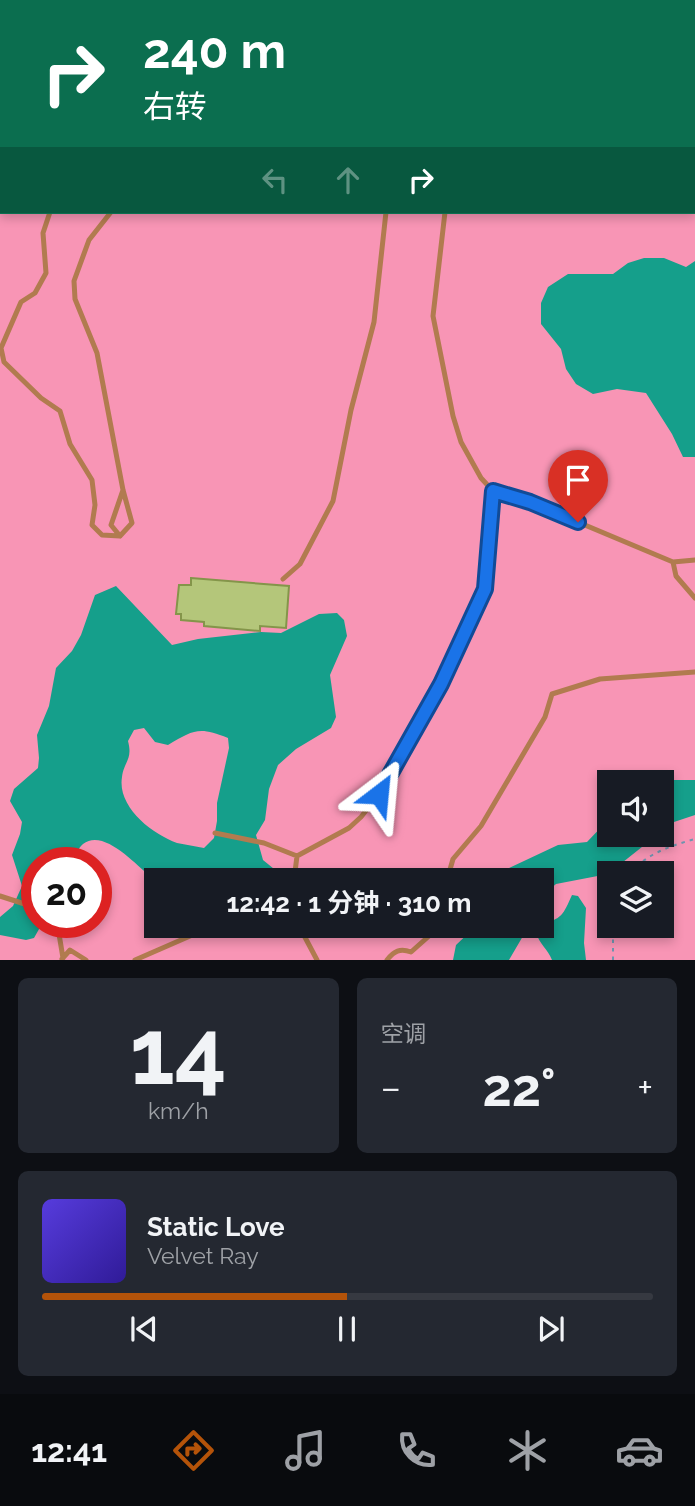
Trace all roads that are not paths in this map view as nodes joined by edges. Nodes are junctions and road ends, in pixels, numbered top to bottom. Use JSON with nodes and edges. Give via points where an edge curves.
{"nodes":[{"id":1,"x":49,"y":214,"type":"edge"},
{"id":2,"x":109,"y":214,"type":"edge"},
{"id":3,"x":386,"y":214,"type":"edge"},
{"id":4,"x":445,"y":214,"type":"edge"},
{"id":5,"x":123,"y":489,"type":"junction"},
{"id":6,"x":493,"y":491,"type":"junction"},
{"id":7,"x":120,"y":536,"type":"junction"},
{"id":8,"x":695,"y":560,"type":"edge"},
{"id":9,"x":673,"y":562,"type":"junction"},
{"id":10,"x":283,"y":579,"type":"dead end"},
{"id":11,"x":695,"y":598,"type":"edge"},
{"id":12,"x":695,"y":672,"type":"edge"},
{"id":13,"x":215,"y":833,"type":"dead end"},
{"id":14,"x":297,"y":856,"type":"junction"},
{"id":15,"x":296,"y":868,"type":"edge"},
{"id":16,"x":450,"y":868,"type":"edge"},
{"id":17,"x":0,"y":896,"type":"edge"},
{"id":18,"x":21,"y":903,"type":"edge"},
{"id":19,"x":60,"y":938,"type":"edge"},
{"id":20,"x":185,"y":938,"type":"edge"},
{"id":21,"x":305,"y":938,"type":"edge"},
{"id":22,"x":427,"y":938,"type":"edge"},
{"id":23,"x":62,"y":959,"type":"edge"},
{"id":24,"x":86,"y":960,"type":"edge"},
{"id":25,"x":135,"y":960,"type":"edge"},
{"id":26,"x":317,"y":960,"type":"edge"},
{"id":27,"x":387,"y":960,"type":"edge"}],
"edges":[{"from":1,"to":7,"type":"lane","via":[[43,233],[46,273],[35,293],[21,302],[1,348],[4,362],[60,411],[70,444],[92,480],[92,524],[102,535]]},
{"from":2,"to":5,"type":"lane","via":[[89,240],[74,281],[75,299],[97,353]]},
{"from":3,"to":10,"type":"lane","via":[[374,321],[333,501],[300,564]]},
{"from":4,"to":6,"type":"lane","via":[[433,316],[461,442]]},
{"from":5,"to":7,"type":"lane","via":[[111,525]]},
{"from":5,"to":7,"type":"lane","via":[[132,523]]},
{"from":6,"to":9,"type":"lane"},
{"from":6,"to":14,"type":"lane","via":[[485,589],[441,684],[379,794],[361,817]]},
{"from":8,"to":9,"type":"lane"},
{"from":9,"to":11,"type":"lane","via":[[676,576]]},
{"from":12,"to":16,"type":"lane","via":[[600,679],[552,694],[545,717],[481,826]]},
{"from":13,"to":14,"type":"lane","via":[[264,843]]},
{"from":14,"to":15,"type":"lane"},
{"from":17,"to":18,"type":"lane"},
{"from":19,"to":23,"type":"lane"},
{"from":20,"to":25,"type":"lane"},
{"from":21,"to":26,"type":"lane"},
{"from":22,"to":27,"type":"lane","via":[[411,952],[394,952]]},
{"from":23,"to":24,"type":"lane","via":[[70,950]]}]}
